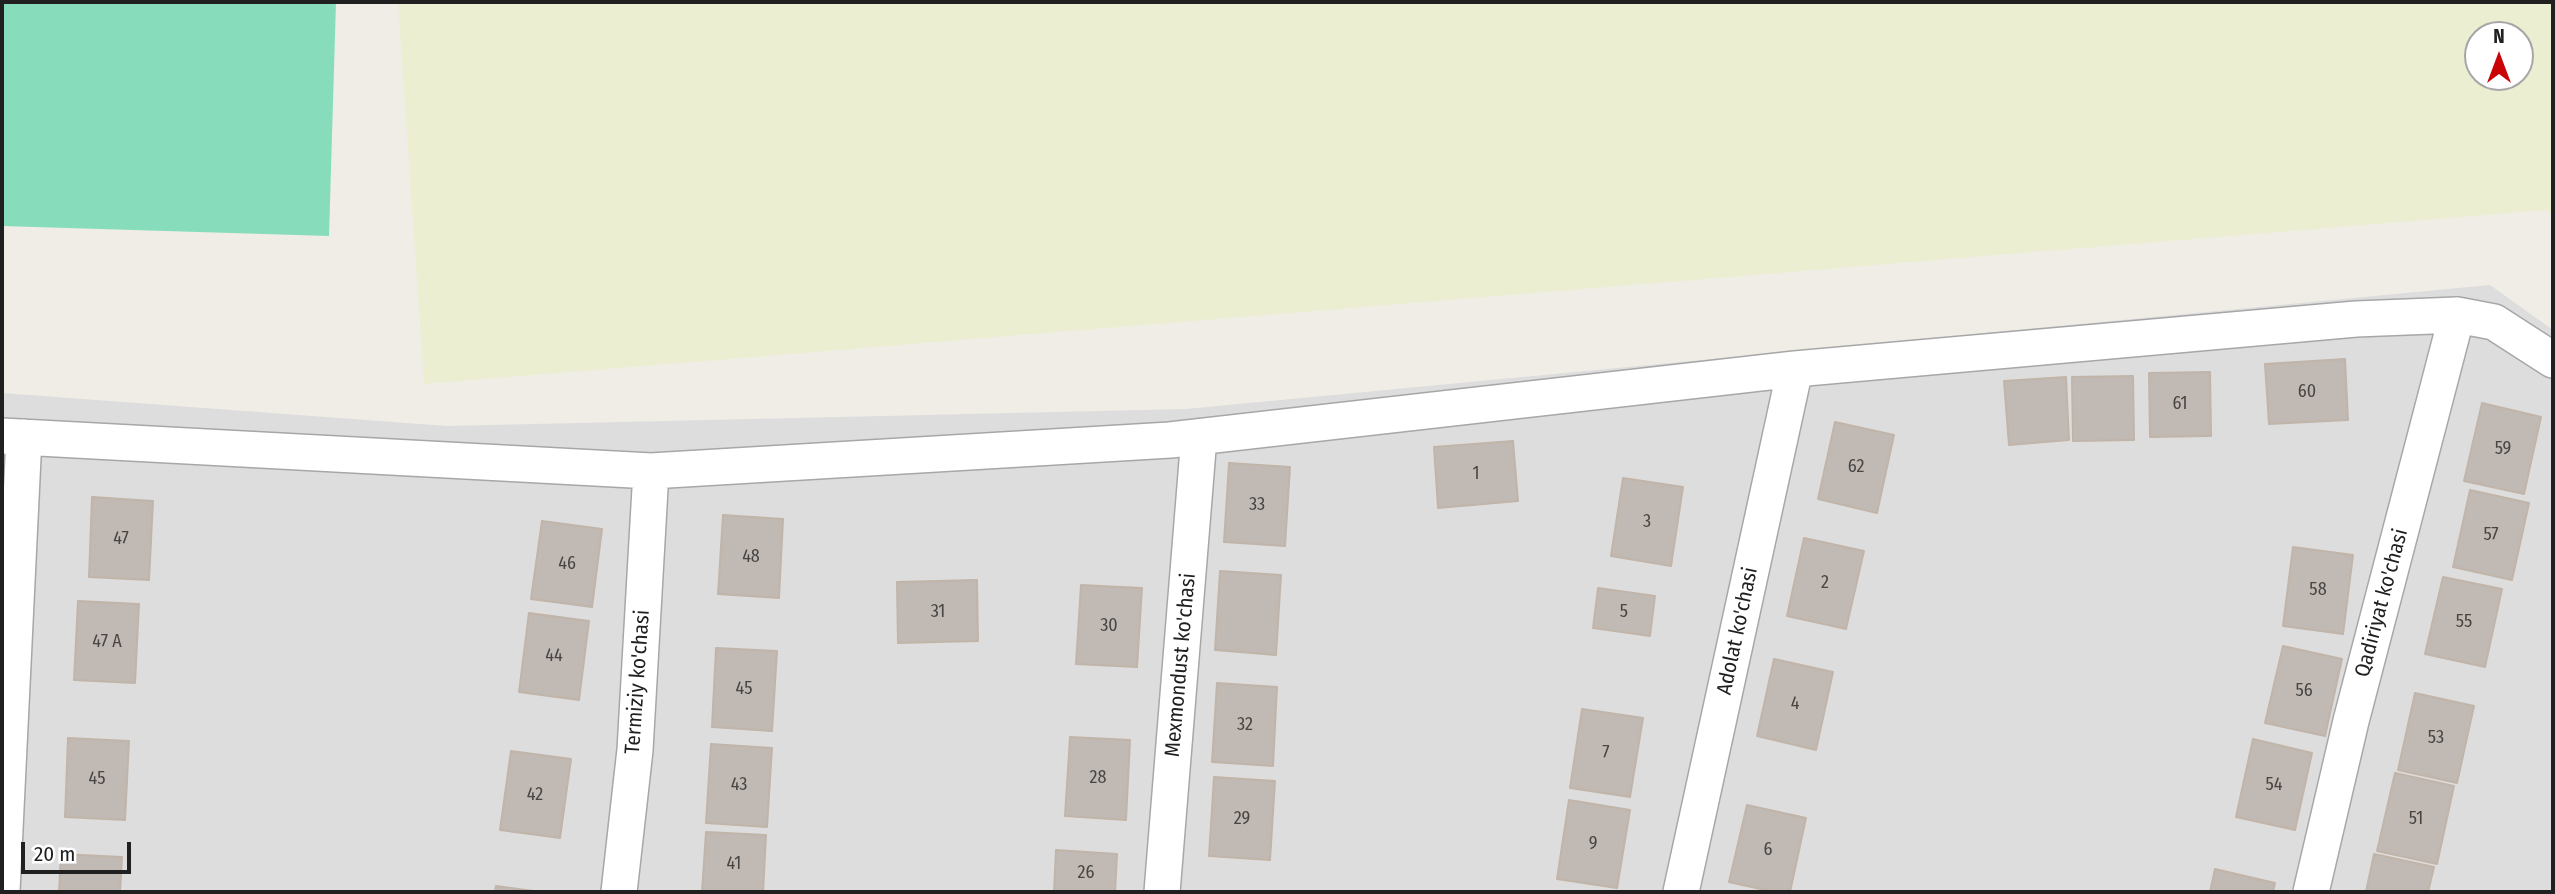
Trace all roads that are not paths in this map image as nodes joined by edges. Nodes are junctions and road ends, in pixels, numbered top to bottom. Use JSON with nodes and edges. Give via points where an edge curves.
{"nodes":[{"id":1,"x":2457,"y":315,"type":"junction"},
{"id":2,"x":2553,"y":360,"type":"edge"},
{"id":3,"x":1795,"y":369,"type":"junction"},
{"id":4,"x":13,"y":437,"type":"edge"},
{"id":5,"x":1199,"y":437,"type":"junction"},
{"id":6,"x":651,"y":471,"type":"junction"},
{"id":7,"x":2,"y":891,"type":"edge"},
{"id":8,"x":619,"y":892,"type":"edge"},
{"id":9,"x":1162,"y":892,"type":"edge"},
{"id":10,"x":1681,"y":892,"type":"edge"},
{"id":11,"x":2311,"y":892,"type":"edge"}],
"edges":[{"from":1,"to":2,"type":"street","via":[[2494,322]]},
{"from":1,"to":3,"type":"street","via":[[2356,319]]},
{"from":1,"to":11,"type":"street","name":"Qadiriyat ko'chasi"},
{"from":3,"to":5,"type":"street"},
{"from":3,"to":10,"type":"street","name":"Adolat ko'chasi"},
{"from":4,"to":6,"type":"street"},
{"from":4,"to":7,"type":"street"},
{"from":5,"to":6,"type":"street"},
{"from":5,"to":9,"type":"street","name":"Mexmondust ko'chasi"},
{"from":6,"to":8,"type":"street","name":"Termiziy ko'chasi","via":[[635,750]]}]}
